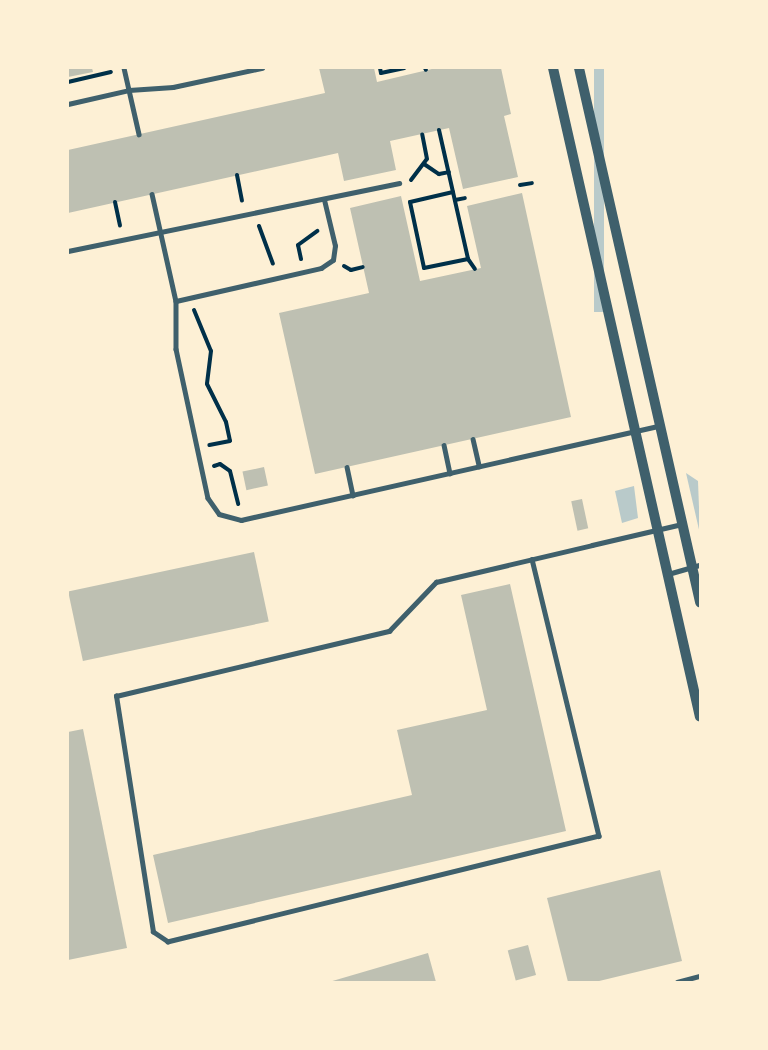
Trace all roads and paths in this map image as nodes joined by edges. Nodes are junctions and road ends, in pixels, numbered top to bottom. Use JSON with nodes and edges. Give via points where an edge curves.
{"nodes":[{"id":1,"x":124,"y":68,"type":"edge"},
{"id":2,"x":262,"y":68,"type":"edge"},
{"id":3,"x":380,"y":68,"type":"edge"},
{"id":4,"x":404,"y":68,"type":"edge"},
{"id":5,"x":553,"y":68,"type":"edge"},
{"id":6,"x":579,"y":68,"type":"edge"},
{"id":7,"x":68,"y":82,"type":"edge"},
{"id":8,"x":129,"y":90,"type":"junction"},
{"id":9,"x":68,"y":104,"type":"edge"},
{"id":10,"x":439,"y":130,"type":"dead end"},
{"id":11,"x":139,"y":134,"type":"dead end"},
{"id":12,"x":422,"y":134,"type":"dead end"},
{"id":13,"x":424,"y":164,"type":"junction"},
{"id":14,"x":448,"y":172,"type":"junction"},
{"id":15,"x":237,"y":176,"type":"dead end"},
{"id":16,"x":399,"y":183,"type":"joint"},
{"id":17,"x":532,"y":183,"type":"dead end"},
{"id":18,"x":520,"y":185,"type":"dead end"},
{"id":19,"x":453,"y":192,"type":"junction"},
{"id":20,"x":152,"y":194,"type":"dead end"},
{"id":21,"x":465,"y":198,"type":"dead end"},
{"id":22,"x":324,"y":200,"type":"junction"},
{"id":23,"x":455,"y":200,"type":"junction"},
{"id":24,"x":115,"y":202,"type":"dead end"},
{"id":25,"x":253,"y":211,"type":"junction"},
{"id":26,"x":245,"y":213,"type":"junction"},
{"id":27,"x":329,"y":221,"type":"junction"},
{"id":28,"x":160,"y":231,"type":"junction"},
{"id":29,"x":123,"y":239,"type":"junction"},
{"id":30,"x":68,"y":251,"type":"edge"},
{"id":31,"x":468,"y":259,"type":"junction"},
{"id":32,"x":475,"y":269,"type":"dead end"},
{"id":33,"x":304,"y":272,"type":"junction"},
{"id":34,"x":278,"y":278,"type":"junction"},
{"id":35,"x":189,"y":298,"type":"junction"},
{"id":36,"x":176,"y":301,"type":"junction"},
{"id":37,"x":660,"y":426,"type":"junction"},
{"id":38,"x":636,"y":431,"type":"junction"},
{"id":39,"x":473,"y":439,"type":"dead end"},
{"id":40,"x":444,"y":445,"type":"dead end"},
{"id":41,"x":197,"y":448,"type":"junction"},
{"id":42,"x":217,"y":465,"type":"dead end"},
{"id":43,"x":479,"y":466,"type":"junction"},
{"id":44,"x":347,"y":467,"type":"dead end"},
{"id":45,"x":450,"y":473,"type":"junction"},
{"id":46,"x":353,"y":495,"type":"junction"},
{"id":47,"x":241,"y":520,"type":"junction"},
{"id":48,"x":683,"y":524,"type":"junction"},
{"id":49,"x":658,"y":530,"type":"junction"},
{"id":50,"x":532,"y":559,"type":"junction"},
{"id":51,"x":697,"y":566,"type":"edge"},
{"id":52,"x":668,"y":574,"type":"junction"},
{"id":53,"x":700,"y":602,"type":"edge"},
{"id":54,"x":700,"y":717,"type":"edge"},
{"id":55,"x":700,"y":976,"type":"edge"},
{"id":56,"x":677,"y":982,"type":"edge"}],
"edges":[{"from":1,"to":7,"type":"path"},
{"from":1,"to":8,"type":"lane"},
{"from":2,"to":8,"type":"lane","via":[[173,87]]},
{"from":3,"to":4,"type":"path","via":[[381,73]]},
{"from":5,"to":38,"type":"street"},
{"from":6,"to":37,"type":"street"},
{"from":8,"to":9,"type":"lane"},
{"from":8,"to":11,"type":"lane"},
{"from":10,"to":14,"type":"path"},
{"from":12,"to":13,"type":"path","via":[[427,159]]},
{"from":13,"to":14,"type":"path","via":[[440,174]]},
{"from":13,"to":16,"type":"path","via":[[415,179]]},
{"from":14,"to":19,"type":"path"},
{"from":15,"to":26,"type":"path"},
{"from":16,"to":22,"type":"lane"},
{"from":17,"to":18,"type":"path"},
{"from":19,"to":23,"type":"path"},
{"from":19,"to":31,"type":"path","via":[[410,202],[424,268]]},
{"from":20,"to":28,"type":"lane"},
{"from":21,"to":23,"type":"path"},
{"from":22,"to":25,"type":"lane"},
{"from":22,"to":27,"type":"lane"},
{"from":23,"to":31,"type":"path"},
{"from":24,"to":29,"type":"path"},
{"from":25,"to":26,"type":"lane"},
{"from":25,"to":34,"type":"path"},
{"from":26,"to":28,"type":"lane"},
{"from":27,"to":33,"type":"path","via":[[298,245]]},
{"from":27,"to":33,"type":"lane","via":[[335,246],[333,260]]},
{"from":28,"to":29,"type":"lane"},
{"from":28,"to":36,"type":"lane"},
{"from":29,"to":30,"type":"lane"},
{"from":31,"to":32,"type":"path"},
{"from":33,"to":34,"type":"lane"},
{"from":34,"to":35,"type":"lane"},
{"from":35,"to":36,"type":"lane"},
{"from":35,"to":41,"type":"path","via":[[211,351],[207,384],[226,422],[230,441]]},
{"from":36,"to":41,"type":"lane","via":[[176,349]]},
{"from":37,"to":38,"type":"lane"},
{"from":37,"to":48,"type":"street"},
{"from":38,"to":43,"type":"lane"},
{"from":38,"to":49,"type":"street"},
{"from":39,"to":43,"type":"lane"},
{"from":40,"to":45,"type":"lane"},
{"from":41,"to":47,"type":"lane","via":[[208,498],[219,514]]},
{"from":42,"to":47,"type":"path","via":[[230,471]]},
{"from":43,"to":45,"type":"lane"},
{"from":44,"to":46,"type":"lane"},
{"from":45,"to":46,"type":"lane"},
{"from":46,"to":47,"type":"lane"},
{"from":48,"to":49,"type":"lane"},
{"from":48,"to":51,"type":"street"},
{"from":49,"to":50,"type":"lane"},
{"from":49,"to":52,"type":"street"},
{"from":50,"to":50,"type":"lane","via":[[598,836],[168,942],[153,932],[116,696],[389,631],[436,582]]},
{"from":51,"to":52,"type":"lane"},
{"from":51,"to":53,"type":"street"},
{"from":52,"to":54,"type":"street"},
{"from":55,"to":56,"type":"lane"}]}
